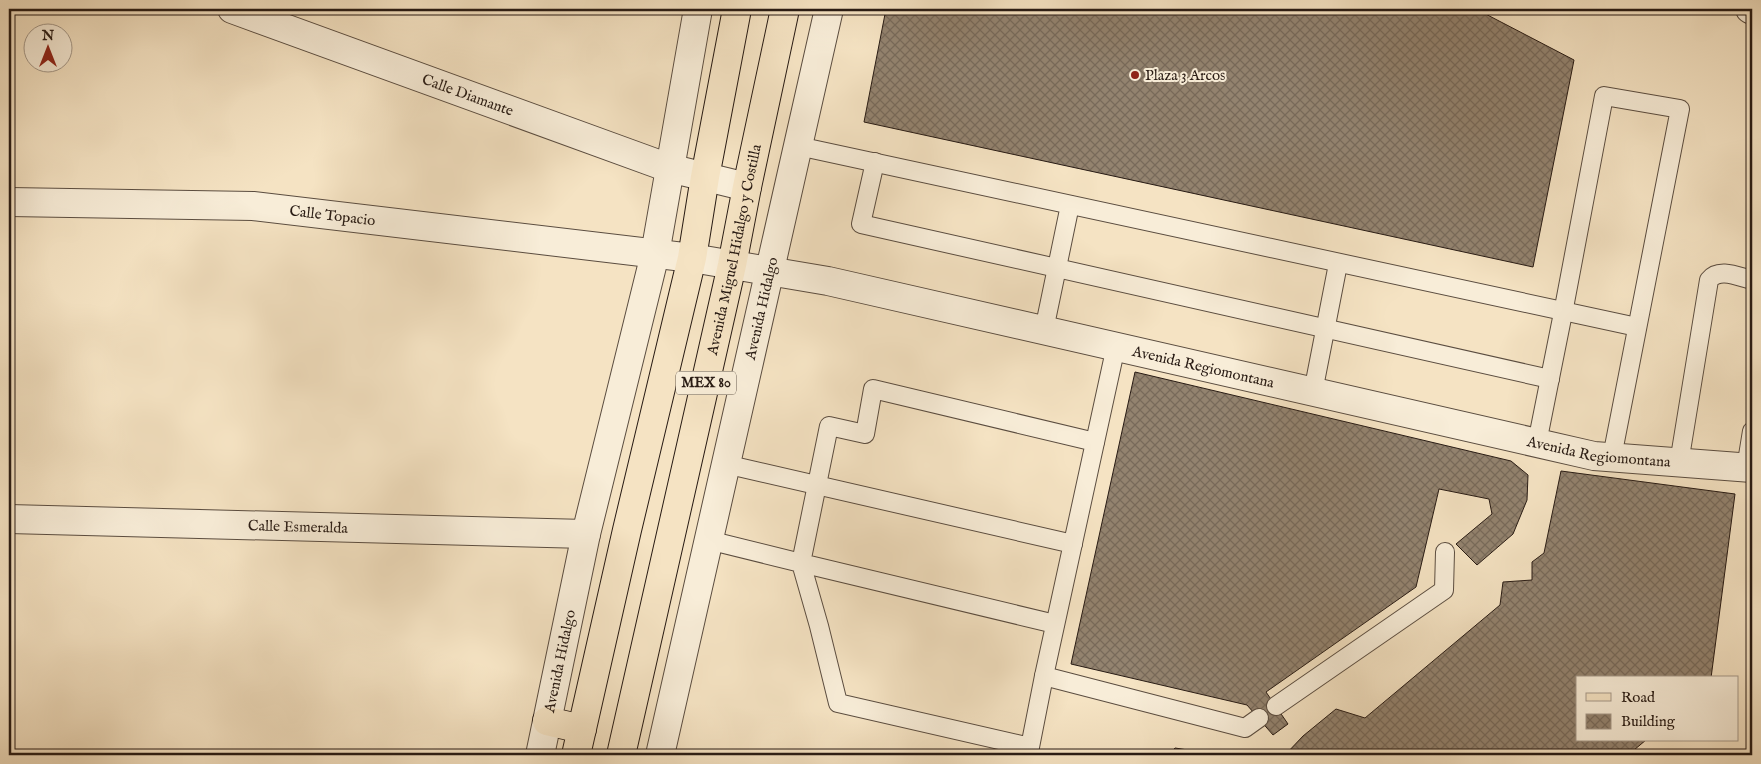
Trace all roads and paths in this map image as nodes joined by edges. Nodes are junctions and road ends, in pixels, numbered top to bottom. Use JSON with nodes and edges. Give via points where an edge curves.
{"nodes":[{"id":1,"x":232,"y":9,"type":"edge"},
{"id":2,"x":698,"y":9,"type":"edge"},
{"id":3,"x":738,"y":9,"type":"edge"},
{"id":4,"x":785,"y":9,"type":"edge"},
{"id":5,"x":829,"y":9,"type":"edge"},
{"id":6,"x":798,"y":146,"type":"junction"},
{"id":7,"x":875,"y":162,"type":"junction"},
{"id":8,"x":669,"y":168,"type":"junction"},
{"id":9,"x":705,"y":177,"type":"junction"},
{"id":10,"x":747,"y":187,"type":"junction"},
{"id":11,"x":9,"y":202,"type":"edge"},
{"id":12,"x":1070,"y":205,"type":"junction"},
{"id":13,"x":655,"y":254,"type":"junction"},
{"id":14,"x":692,"y":258,"type":"junction"},
{"id":15,"x":1338,"y":264,"type":"junction"},
{"id":16,"x":732,"y":265,"type":"junction"},
{"id":17,"x":1057,"y":268,"type":"junction"},
{"id":18,"x":769,"y":271,"type":"junction"},
{"id":19,"x":1752,"y":280,"type":"edge"},
{"id":20,"x":1564,"y":313,"type":"junction"},
{"id":21,"x":1638,"y":327,"type":"junction"},
{"id":22,"x":1325,"y":328,"type":"junction"},
{"id":23,"x":1044,"y":330,"type":"junction"},
{"id":24,"x":1116,"y":346,"type":"junction"},
{"id":25,"x":1550,"y":379,"type":"junction"},
{"id":26,"x":1313,"y":392,"type":"junction"},
{"id":27,"x":1752,"y":431,"type":"edge"},
{"id":28,"x":1095,"y":442,"type":"junction"},
{"id":29,"x":1537,"y":443,"type":"junction"},
{"id":30,"x":1612,"y":457,"type":"junction"},
{"id":31,"x":1679,"y":463,"type":"junction"},
{"id":32,"x":725,"y":464,"type":"junction"},
{"id":33,"x":1749,"y":468,"type":"edge"},
{"id":34,"x":817,"y":485,"type":"junction"},
{"id":35,"x":9,"y":519,"type":"edge"},
{"id":36,"x":586,"y":534,"type":"junction"},
{"id":37,"x":708,"y":540,"type":"junction"},
{"id":38,"x":1073,"y":544,"type":"junction"},
{"id":39,"x":1445,"y":552,"type":"dead end"},
{"id":40,"x":801,"y":564,"type":"junction"},
{"id":41,"x":1055,"y":624,"type":"junction"},
{"id":42,"x":1044,"y":676,"type":"junction"},
{"id":43,"x":1276,"y":706,"type":"dead end"},
{"id":44,"x":1259,"y":718,"type":"dead end"},
{"id":45,"x":547,"y":721,"type":"junction"},
{"id":46,"x":582,"y":729,"type":"junction"},
{"id":47,"x":540,"y":755,"type":"edge"},
{"id":48,"x":576,"y":755,"type":"edge"},
{"id":49,"x":621,"y":755,"type":"edge"},
{"id":50,"x":660,"y":755,"type":"edge"}],
"edges":[{"from":1,"to":8,"type":"street","name":"Calle Diamante"},
{"from":2,"to":8,"type":"street","name":"Avenida Hidalgo"},
{"from":3,"to":9,"type":"main road","number":"MEX 80"},
{"from":4,"to":10,"type":"main road","name":"Avenida Miguel Hidalgo y Costilla","number":"MEX 80"},
{"from":5,"to":6,"type":"street","name":"Avenida Hidalgo"},
{"from":6,"to":7,"type":"lane"},
{"from":6,"to":18,"type":"street","name":"Avenida Hidalgo"},
{"from":7,"to":12,"type":"lane"},
{"from":7,"to":17,"type":"lane","via":[[861,224]]},
{"from":8,"to":9,"type":"street","name":"Calle Diamante"},
{"from":8,"to":13,"type":"street","name":"Avenida Hidalgo"},
{"from":9,"to":10,"type":"street","name":"Calle Diamante"},
{"from":9,"to":14,"type":"main road","number":"MEX 80"},
{"from":10,"to":16,"type":"main road","name":"Avenida Miguel Hidalgo y Costilla","number":"MEX 80"},
{"from":11,"to":13,"type":"street","name":"Calle Topacio","via":[[253,206]]},
{"from":12,"to":15,"type":"lane"},
{"from":12,"to":17,"type":"lane"},
{"from":13,"to":14,"type":"street","name":"Avenida Regiomontana"},
{"from":13,"to":36,"type":"street","name":"Avenida Hidalgo"},
{"from":14,"to":16,"type":"street","name":"Avenida Regiomontana"},
{"from":14,"to":46,"type":"main road","number":"MEX 80"},
{"from":15,"to":20,"type":"lane"},
{"from":15,"to":22,"type":"lane"},
{"from":16,"to":18,"type":"street","name":"Avenida Regiomontana"},
{"from":16,"to":49,"type":"main road","name":"Avenida Miguel Hidalgo y Costilla","number":"MEX 80"},
{"from":17,"to":22,"type":"lane"},
{"from":17,"to":23,"type":"lane"},
{"from":18,"to":23,"type":"street","name":"Avenida Regiomontana","via":[[828,281]]},
{"from":18,"to":32,"type":"street","name":"Avenida Hidalgo"},
{"from":19,"to":31,"type":"lane","via":[[1719,273],[1709,280]]},
{"from":20,"to":21,"type":"lane"},
{"from":20,"to":21,"type":"lane","via":[[1604,96],[1680,110]]},
{"from":20,"to":25,"type":"lane"},
{"from":21,"to":30,"type":"lane"},
{"from":22,"to":25,"type":"lane"},
{"from":22,"to":26,"type":"lane"},
{"from":23,"to":24,"type":"street","name":"Avenida Regiomontana"},
{"from":24,"to":26,"type":"street","name":"Avenida Regiomontana"},
{"from":24,"to":28,"type":"lane"},
{"from":25,"to":29,"type":"lane"},
{"from":26,"to":29,"type":"street","name":"Avenida Regiomontana"},
{"from":27,"to":33,"type":"lane"},
{"from":28,"to":34,"type":"lane","via":[[873,389],[865,434],[829,426]]},
{"from":28,"to":38,"type":"lane"},
{"from":29,"to":30,"type":"street","name":"Avenida Regiomontana"},
{"from":30,"to":31,"type":"street","name":"Avenida Regiomontana"},
{"from":31,"to":33,"type":"street","name":"Avenida Regiomontana"},
{"from":32,"to":34,"type":"lane"},
{"from":32,"to":37,"type":"street","name":"Avenida Hidalgo"},
{"from":34,"to":38,"type":"lane"},
{"from":34,"to":40,"type":"lane"},
{"from":35,"to":36,"type":"street","name":"Calle Esmeralda"},
{"from":36,"to":45,"type":"street","name":"Avenida Hidalgo"},
{"from":37,"to":40,"type":"lane"},
{"from":37,"to":50,"type":"street","name":"Avenida Hidalgo"},
{"from":38,"to":41,"type":"lane"},
{"from":39,"to":43,"type":"lane","via":[[1444,590]]},
{"from":40,"to":41,"type":"lane"},
{"from":40,"to":42,"type":"lane","via":[[838,703],[1030,747]]},
{"from":41,"to":42,"type":"lane"},
{"from":42,"to":44,"type":"lane","via":[[1244,728]]},
{"from":45,"to":46,"type":"main road"},
{"from":45,"to":47,"type":"street","name":"Avenida Hidalgo"},
{"from":46,"to":48,"type":"main road","number":"MEX 80"}]}
